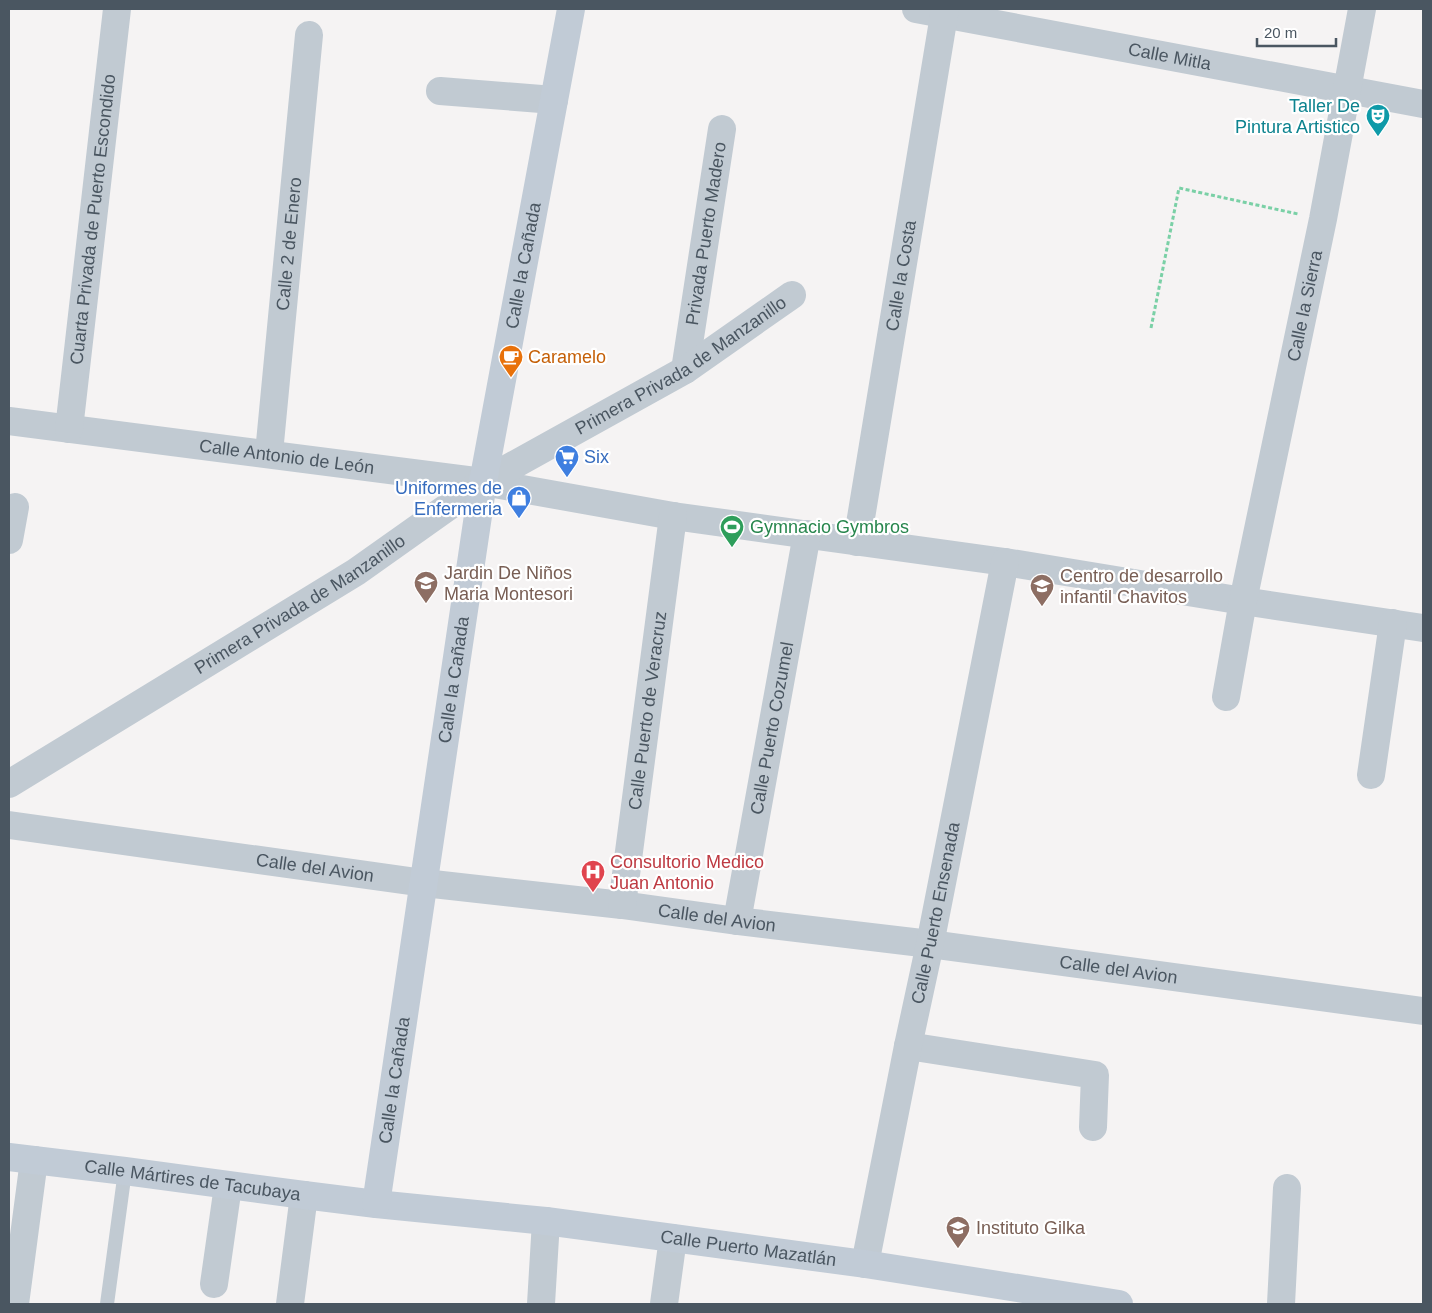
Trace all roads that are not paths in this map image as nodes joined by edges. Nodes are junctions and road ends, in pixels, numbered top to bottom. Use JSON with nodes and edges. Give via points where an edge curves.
{"nodes":[{"id":1,"x":117,"y":9,"type":"edge"},
{"id":2,"x":571,"y":9,"type":"edge"},
{"id":3,"x":916,"y":9,"type":"edge"},
{"id":4,"x":1362,"y":9,"type":"edge"},
{"id":5,"x":945,"y":11,"type":"edge"},
{"id":6,"x":309,"y":35,"type":"dead end"},
{"id":7,"x":1348,"y":89,"type":"junction"},
{"id":8,"x":440,"y":92,"type":"dead end"},
{"id":9,"x":554,"y":100,"type":"junction"},
{"id":10,"x":1423,"y":104,"type":"edge"},
{"id":11,"x":722,"y":129,"type":"dead end"},
{"id":12,"x":792,"y":295,"type":"dead end"},
{"id":13,"x":685,"y":370,"type":"junction"},
{"id":14,"x":9,"y":421,"type":"edge"},
{"id":15,"x":69,"y":429,"type":"junction"},
{"id":16,"x":269,"y":454,"type":"junction"},
{"id":17,"x":483,"y":482,"type":"junction"},
{"id":18,"x":15,"y":507,"type":"dead end"},
{"id":19,"x":673,"y":516,"type":"junction"},
{"id":20,"x":807,"y":534,"type":"junction"},
{"id":21,"x":9,"y":540,"type":"edge"},
{"id":22,"x":858,"y":542,"type":"junction"},
{"id":23,"x":1005,"y":562,"type":"junction"},
{"id":24,"x":1243,"y":601,"type":"junction"},
{"id":25,"x":1393,"y":623,"type":"junction"},
{"id":26,"x":1423,"y":628,"type":"edge"},
{"id":27,"x":1226,"y":697,"type":"dead end"},
{"id":28,"x":1371,"y":775,"type":"dead end"},
{"id":29,"x":9,"y":784,"type":"edge"},
{"id":30,"x":9,"y":825,"type":"edge"},
{"id":31,"x":424,"y":883,"type":"junction"},
{"id":32,"x":622,"y":905,"type":"junction"},
{"id":33,"x":737,"y":921,"type":"junction"},
{"id":34,"x":930,"y":944,"type":"junction"},
{"id":35,"x":1423,"y":1011,"type":"edge"},
{"id":36,"x":908,"y":1046,"type":"junction"},
{"id":37,"x":1093,"y":1127,"type":"dead end"},
{"id":38,"x":21,"y":1159,"type":"edge"},
{"id":39,"x":125,"y":1171,"type":"junction"},
{"id":40,"x":228,"y":1186,"type":"junction"},
{"id":41,"x":1287,"y":1188,"type":"dead end"},
{"id":42,"x":304,"y":1196,"type":"junction"},
{"id":43,"x":376,"y":1204,"type":"junction"},
{"id":44,"x":546,"y":1221,"type":"junction"},
{"id":45,"x":673,"y":1238,"type":"junction"},
{"id":46,"x":865,"y":1264,"type":"junction"},
{"id":47,"x":214,"y":1284,"type":"dead end"},
{"id":48,"x":15,"y":1304,"type":"edge"},
{"id":49,"x":107,"y":1304,"type":"edge"},
{"id":50,"x":290,"y":1304,"type":"edge"},
{"id":51,"x":541,"y":1304,"type":"edge"},
{"id":52,"x":664,"y":1304,"type":"edge"},
{"id":53,"x":1119,"y":1304,"type":"edge"},
{"id":54,"x":1281,"y":1304,"type":"edge"}],
"edges":[{"from":1,"to":15,"type":"street","name":"Cuarta Privada de Puerto Escondido"},
{"from":2,"to":9,"type":"street","name":"Calle la Cañada"},
{"from":3,"to":5,"type":"street","name":"Calle Mitla"},
{"from":4,"to":7,"type":"street","name":"Calle la Sierra"},
{"from":5,"to":7,"type":"street","name":"Calle Mitla"},
{"from":5,"to":22,"type":"street","name":"Calle la Costa"},
{"from":6,"to":16,"type":"street","name":"Calle 2 de Enero"},
{"from":7,"to":10,"type":"street","name":"Calle Mitla"},
{"from":7,"to":24,"type":"street","name":"Calle la Sierra"},
{"from":8,"to":9,"type":"street"},
{"from":9,"to":17,"type":"street","name":"Calle la Cañada"},
{"from":11,"to":13,"type":"street","name":"Privada Puerto Madero"},
{"from":12,"to":13,"type":"street","name":"Primera Privada de Manzanillo"},
{"from":13,"to":17,"type":"street","name":"Primera Privada de Manzanillo"},
{"from":14,"to":15,"type":"street","name":"Calle Antonio de León"},
{"from":15,"to":16,"type":"street","name":"Calle Antonio de León"},
{"from":16,"to":17,"type":"street","name":"Calle Antonio de León"},
{"from":17,"to":19,"type":"street","name":"Calle Antonio de León"},
{"from":17,"to":29,"type":"street","name":"Primera Privada de Manzanillo","via":[[356,572]]},
{"from":17,"to":31,"type":"street","name":"Calle la Cañada"},
{"from":18,"to":21,"type":"street"},
{"from":19,"to":20,"type":"street","name":"Calle Antonio de León"},
{"from":19,"to":32,"type":"street","name":"Calle Puerto de Veracruz"},
{"from":20,"to":22,"type":"street","name":"Calle Antonio de León"},
{"from":20,"to":33,"type":"street","name":"Calle Puerto Cozumel"},
{"from":22,"to":23,"type":"street","name":"Calle Antonio de León"},
{"from":23,"to":24,"type":"street","name":"Calle Antonio de León"},
{"from":23,"to":34,"type":"street","name":"Calle Puerto Ensenada"},
{"from":24,"to":25,"type":"street","name":"Calle Antonio de León"},
{"from":24,"to":27,"type":"street","name":"Calle la Sierra"},
{"from":25,"to":26,"type":"street","name":"Calle Antonio de León"},
{"from":25,"to":28,"type":"street"},
{"from":30,"to":31,"type":"street","name":"Calle del Avion"},
{"from":31,"to":32,"type":"street","name":"Calle del Avion"},
{"from":31,"to":43,"type":"street","name":"Calle la Cañada"},
{"from":32,"to":33,"type":"street","name":"Calle del Avion"},
{"from":33,"to":34,"type":"street","name":"Calle del Avion"},
{"from":34,"to":35,"type":"street","name":"Calle del Avion"},
{"from":34,"to":36,"type":"street","name":"Calle Puerto Ensenada"},
{"from":36,"to":37,"type":"street","via":[[1095,1075]]},
{"from":36,"to":46,"type":"street","name":"Calle Puerto Ensenada"},
{"from":38,"to":39,"type":"street","name":"Calle Mártires de Tacubaya"},
{"from":38,"to":48,"type":"street"},
{"from":39,"to":40,"type":"street","name":"Calle Mártires de Tacubaya"},
{"from":39,"to":49,"type":"lane"},
{"from":40,"to":42,"type":"street","name":"Calle Mártires de Tacubaya"},
{"from":40,"to":47,"type":"street"},
{"from":41,"to":54,"type":"street"},
{"from":42,"to":43,"type":"street","name":"Calle Mártires de Tacubaya"},
{"from":42,"to":50,"type":"street"},
{"from":43,"to":44,"type":"street","name":"Calle Puerto Mazatlán"},
{"from":44,"to":45,"type":"street","name":"Calle Puerto Mazatlán"},
{"from":44,"to":51,"type":"street"},
{"from":45,"to":46,"type":"street","name":"Calle Puerto Mazatlán"},
{"from":45,"to":52,"type":"street"},
{"from":46,"to":53,"type":"street","name":"Calle Puerto Mazatlán"}]}
